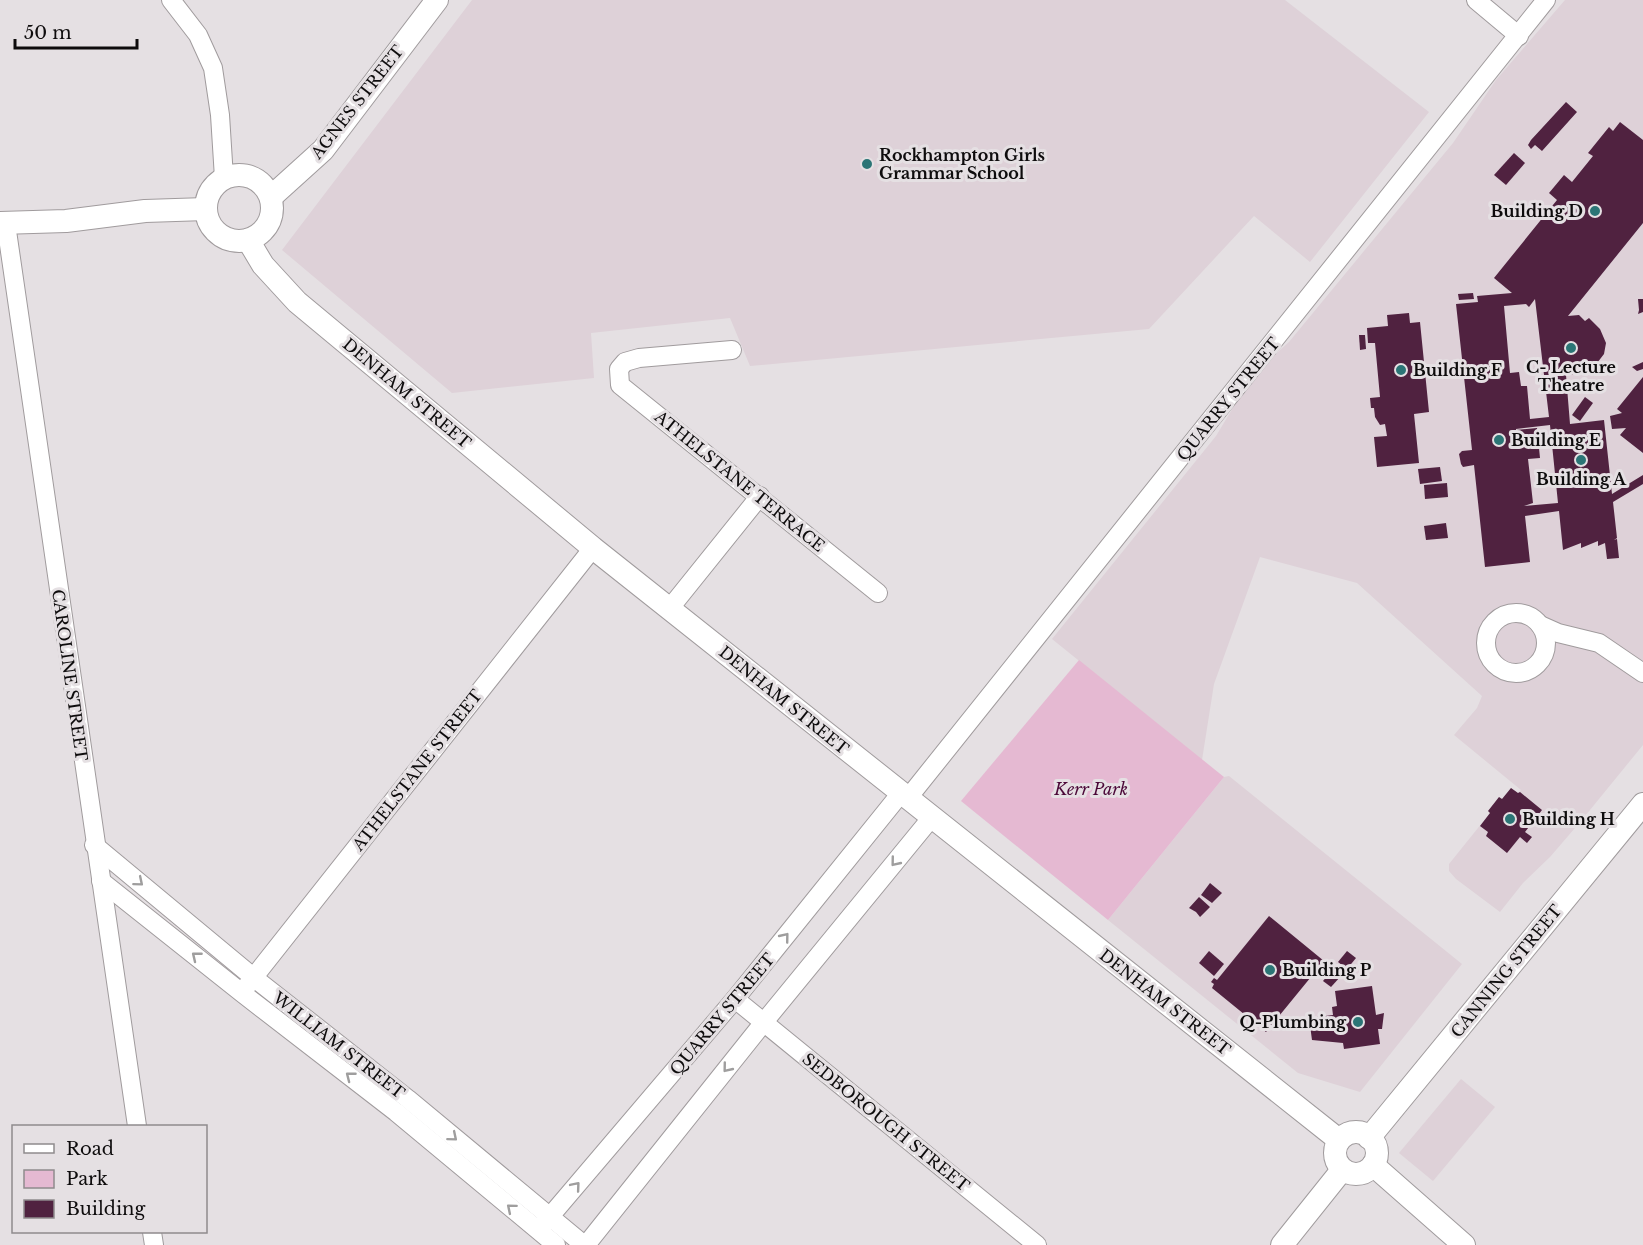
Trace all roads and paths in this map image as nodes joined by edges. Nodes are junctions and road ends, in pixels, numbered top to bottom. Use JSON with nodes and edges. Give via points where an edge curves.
{"nodes":[{"id":1,"x":171,"y":0,"type":"edge"},
{"id":2,"x":1476,"y":0,"type":"edge"},
{"id":3,"x":1546,"y":0,"type":"edge"},
{"id":4,"x":434,"y":2,"type":"edge"},
{"id":5,"x":1520,"y":36,"type":"junction"},
{"id":6,"x":225,"y":178,"type":"junction"},
{"id":7,"x":271,"y":197,"type":"junction"},
{"id":8,"x":206,"y":209,"type":"junction"},
{"id":9,"x":3,"y":224,"type":"edge"},
{"id":10,"x":248,"y":240,"type":"junction"},
{"id":11,"x":732,"y":350,"type":"dead end"},
{"id":12,"x":760,"y":496,"type":"junction"},
{"id":13,"x":593,"y":548,"type":"junction"},
{"id":14,"x":878,"y":593,"type":"dead end"},
{"id":15,"x":670,"y":608,"type":"junction"},
{"id":16,"x":1540,"y":625,"type":"junction"},
{"id":17,"x":1545,"y":652,"type":"junction"},
{"id":18,"x":1643,"y":673,"type":"edge"},
{"id":19,"x":1643,"y":686,"type":"edge"},
{"id":20,"x":905,"y":796,"type":"junction"},
{"id":21,"x":1643,"y":804,"type":"edge"},
{"id":22,"x":932,"y":817,"type":"junction"},
{"id":23,"x":94,"y":845,"type":"junction"},
{"id":24,"x":101,"y":881,"type":"junction"},
{"id":25,"x":253,"y":977,"type":"junction"},
{"id":26,"x":242,"y":993,"type":"junction"},
{"id":27,"x":735,"y":999,"type":"junction"},
{"id":28,"x":764,"y":1022,"type":"junction"},
{"id":29,"x":137,"y":1125,"type":"edge"},
{"id":30,"x":1369,"y":1138,"type":"junction"},
{"id":31,"x":1339,"y":1140,"type":"junction"},
{"id":32,"x":1373,"y":1165,"type":"junction"},
{"id":33,"x":1342,"y":1170,"type":"junction"},
{"id":34,"x":543,"y":1224,"type":"junction"},
{"id":35,"x":556,"y":1245,"type":"edge"},
{"id":36,"x":585,"y":1245,"type":"edge"},
{"id":37,"x":1037,"y":1245,"type":"edge"},
{"id":38,"x":1282,"y":1245,"type":"edge"},
{"id":39,"x":1464,"y":1245,"type":"edge"}],
"edges":[{"from":1,"to":6,"type":"street","via":[[198,35],[213,68]]},
{"from":2,"to":5,"type":"street"},
{"from":3,"to":5,"type":"street","name":"QUARRY STREET"},
{"from":4,"to":7,"type":"street","name":"AGNES STREET","via":[[322,150]]},
{"from":5,"to":20,"type":"street","name":"QUARRY STREET"},
{"from":6,"to":7,"type":"street","via":[[254,178]]},
{"from":6,"to":8,"type":"street","via":[[213,188]]},
{"from":7,"to":10,"type":"street","via":[[269,222]]},
{"from":8,"to":9,"type":"street"},
{"from":8,"to":10,"type":"street","via":[[217,232],[233,240]]},
{"from":9,"to":23,"type":"street","name":"CAROLINE STREET"},
{"from":10,"to":13,"type":"street","name":"DENHAM STREET","via":[[263,265],[297,302]]},
{"from":11,"to":12,"type":"street","name":"ATHELSTANE TERRACE","via":[[625,362],[619,369],[620,385]]},
{"from":12,"to":14,"type":"street","name":"ATHELSTANE TERRACE"},
{"from":12,"to":15,"type":"street"},
{"from":13,"to":15,"type":"street","name":"DENHAM STREET"},
{"from":13,"to":25,"type":"street","name":"ATHELSTANE STREET"},
{"from":15,"to":20,"type":"street","name":"DENHAM STREET"},
{"from":16,"to":17,"type":"street","via":[[1545,633]]},
{"from":16,"to":17,"type":"street","via":[[1525,614],[1506,614],[1491,626],[1486,645],[1494,664],[1513,673],[1533,669]]},
{"from":16,"to":18,"type":"street","via":[[1599,644]]},
{"from":17,"to":19,"type":"street","via":[[1579,643],[1593,646]]},
{"from":20,"to":22,"type":"street","name":"DENHAM STREET"},
{"from":27,"to":20,"type":"street","name":"QUARRY STREET","one_way":true},
{"from":21,"to":30,"type":"street","name":"CANNING STREET"},
{"from":22,"to":28,"type":"street","one_way":true},
{"from":22,"to":31,"type":"street","name":"DENHAM STREET"},
{"from":23,"to":24,"type":"street","name":"CAROLINE STREET"},
{"from":23,"to":25,"type":"street","name":"WILLIAM STREET","one_way":true},
{"from":26,"to":24,"type":"street","name":"WILLIAM STREET","one_way":true},
{"from":24,"to":29,"type":"street","name":"CAROLINE STREET"},
{"from":25,"to":26,"type":"street","name":"ATHELSTANE STREET"},
{"from":25,"to":34,"type":"street","name":"WILLIAM STREET","one_way":true,"via":[[408,1099]]},
{"from":34,"to":26,"type":"street","name":"WILLIAM STREET","one_way":true},
{"from":27,"to":28,"type":"street","name":"SEDBOROUGH STREET"},
{"from":34,"to":27,"type":"street","name":"QUARRY STREET","one_way":true},
{"from":28,"to":36,"type":"street","one_way":true},
{"from":28,"to":37,"type":"street","name":"SEDBOROUGH STREET"},
{"from":30,"to":31,"type":"street","via":[[1354,1133]]},
{"from":30,"to":32,"type":"street","via":[[1376,1150]]},
{"from":31,"to":33,"type":"street","via":[[1335,1157]]},
{"from":32,"to":33,"type":"street","via":[[1362,1173]]},
{"from":32,"to":39,"type":"street"},
{"from":33,"to":38,"type":"street"},
{"from":34,"to":35,"type":"street","name":"WILLIAM STREET"},
{"from":34,"to":36,"type":"street","name":"WILLIAM STREET"}]}
